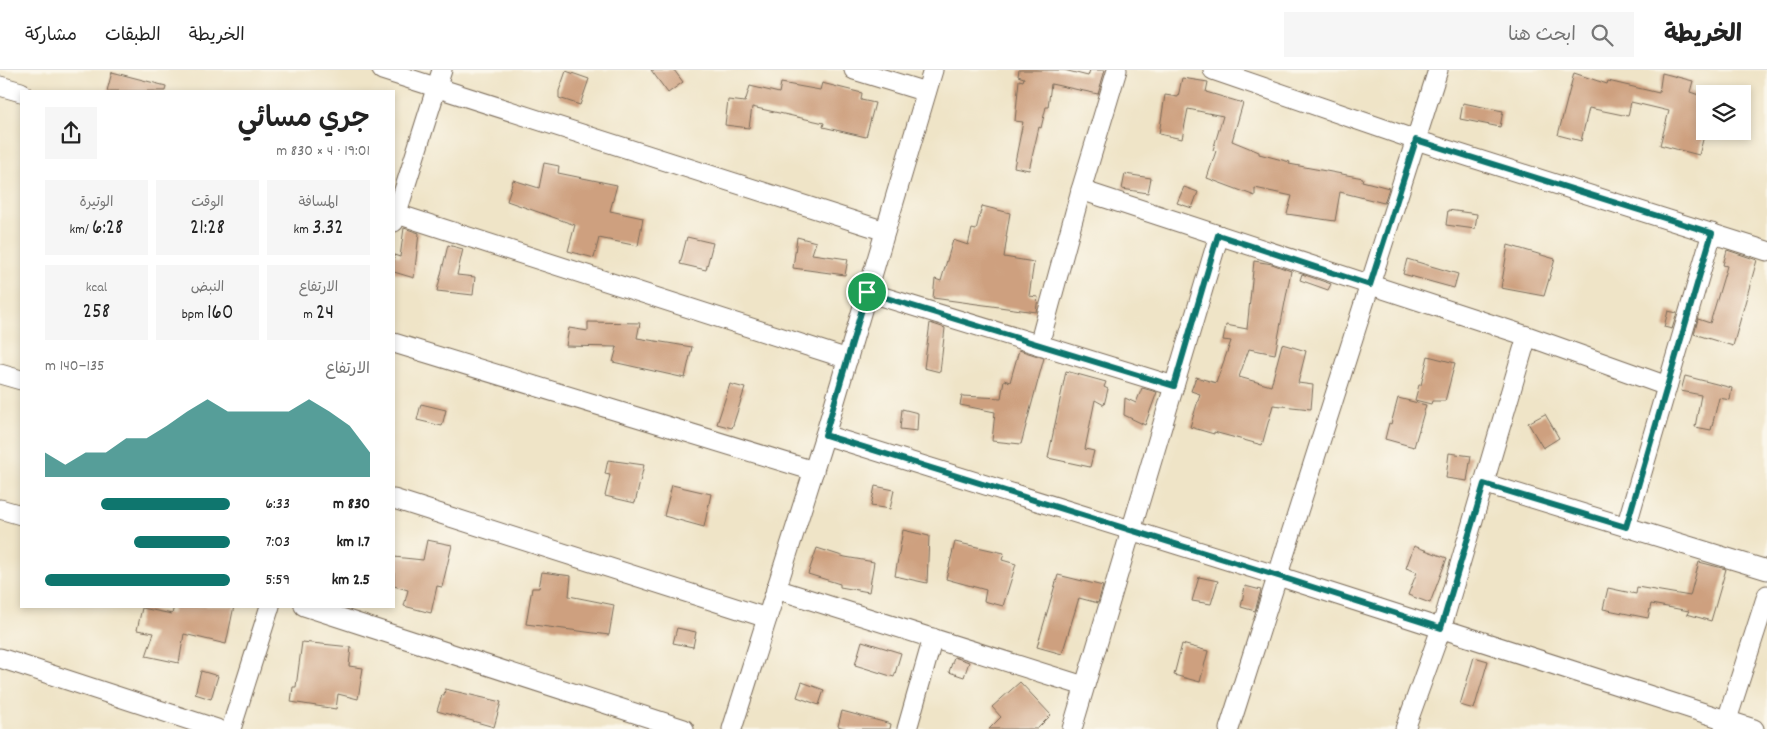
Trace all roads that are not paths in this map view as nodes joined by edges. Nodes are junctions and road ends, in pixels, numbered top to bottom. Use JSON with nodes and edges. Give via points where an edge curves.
{"nodes":[{"id":1,"x":382,"y":70,"type":"edge"},
{"id":2,"x":854,"y":70,"type":"edge"},
{"id":3,"x":932,"y":70,"type":"edge"},
{"id":4,"x":1117,"y":70,"type":"edge"},
{"id":5,"x":1213,"y":70,"type":"edge"},
{"id":6,"x":1438,"y":70,"type":"edge"},
{"id":7,"x":439,"y":79,"type":"edge"},
{"id":8,"x":0,"y":86,"type":"edge"},
{"id":9,"x":20,"y":92,"type":"edge"},
{"id":10,"x":926,"y":92,"type":"junction"},
{"id":11,"x":1416,"y":140,"type":"junction"},
{"id":12,"x":1081,"y":190,"type":"junction"},
{"id":13,"x":395,"y":216,"type":"edge"},
{"id":14,"x":885,"y":232,"type":"junction"},
{"id":15,"x":1712,"y":233,"type":"junction"},
{"id":16,"x":1218,"y":235,"type":"junction"},
{"id":17,"x":1767,"y":250,"type":"edge"},
{"id":18,"x":1370,"y":285,"type":"junction"},
{"id":19,"x":867,"y":292,"type":"junction"},
{"id":20,"x":1527,"y":336,"type":"junction"},
{"id":21,"x":395,"y":343,"type":"edge"},
{"id":22,"x":1040,"y":345,"type":"junction"},
{"id":23,"x":848,"y":359,"type":"junction"},
{"id":24,"x":0,"y":374,"type":"edge"},
{"id":25,"x":20,"y":380,"type":"edge"},
{"id":26,"x":1174,"y":386,"type":"junction"},
{"id":27,"x":1668,"y":386,"type":"junction"},
{"id":28,"x":825,"y":435,"type":"junction"},
{"id":29,"x":814,"y":472,"type":"junction"},
{"id":30,"x":1484,"y":484,"type":"junction"},
{"id":31,"x":395,"y":499,"type":"edge"},
{"id":32,"x":0,"y":508,"type":"edge"},
{"id":33,"x":20,"y":515,"type":"edge"},
{"id":34,"x":1626,"y":527,"type":"junction"},
{"id":35,"x":1132,"y":530,"type":"junction"},
{"id":36,"x":1767,"y":570,"type":"edge"},
{"id":37,"x":1278,"y":576,"type":"junction"},
{"id":38,"x":776,"y":589,"type":"junction"},
{"id":39,"x":1767,"y":595,"type":"edge"},
{"id":40,"x":269,"y":608,"type":"edge"},
{"id":41,"x":310,"y":608,"type":"edge"},
{"id":42,"x":767,"y":618,"type":"junction"},
{"id":43,"x":1441,"y":628,"type":"junction"},
{"id":44,"x":933,"y":638,"type":"junction"},
{"id":45,"x":0,"y":658,"type":"edge"},
{"id":46,"x":1084,"y":686,"type":"junction"},
{"id":47,"x":1726,"y":725,"type":"edge"},
{"id":48,"x":217,"y":729,"type":"edge"},
{"id":49,"x":231,"y":729,"type":"edge"},
{"id":50,"x":684,"y":729,"type":"edge"},
{"id":51,"x":732,"y":729,"type":"edge"},
{"id":52,"x":907,"y":729,"type":"edge"},
{"id":53,"x":1072,"y":729,"type":"edge"},
{"id":54,"x":1229,"y":729,"type":"edge"},
{"id":55,"x":1405,"y":729,"type":"edge"},
{"id":56,"x":1754,"y":729,"type":"edge"}],
"edges":[{"from":1,"to":7,"type":"street"},
{"from":2,"to":10,"type":"street"},
{"from":3,"to":10,"type":"street"},
{"from":4,"to":12,"type":"street"},
{"from":5,"to":11,"type":"street"},
{"from":6,"to":11,"type":"street"},
{"from":7,"to":13,"type":"street"},
{"from":7,"to":14,"type":"street"},
{"from":8,"to":9,"type":"street"},
{"from":10,"to":14,"type":"street"},
{"from":11,"to":15,"type":"street"},
{"from":11,"to":18,"type":"street"},
{"from":12,"to":16,"type":"street"},
{"from":12,"to":22,"type":"street"},
{"from":13,"to":23,"type":"street"},
{"from":14,"to":19,"type":"street"},
{"from":15,"to":17,"type":"street"},
{"from":15,"to":27,"type":"street"},
{"from":16,"to":18,"type":"street"},
{"from":16,"to":26,"type":"street"},
{"from":18,"to":20,"type":"street"},
{"from":18,"to":37,"type":"street"},
{"from":19,"to":22,"type":"street"},
{"from":19,"to":23,"type":"street"},
{"from":20,"to":27,"type":"street"},
{"from":20,"to":30,"type":"street"},
{"from":21,"to":29,"type":"street"},
{"from":22,"to":26,"type":"street"},
{"from":23,"to":28,"type":"street"},
{"from":24,"to":25,"type":"street"},
{"from":26,"to":35,"type":"street"},
{"from":27,"to":34,"type":"street"},
{"from":28,"to":29,"type":"street"},
{"from":28,"to":35,"type":"street"},
{"from":29,"to":38,"type":"street"},
{"from":30,"to":34,"type":"street"},
{"from":30,"to":43,"type":"street"},
{"from":31,"to":42,"type":"street"},
{"from":32,"to":33,"type":"street"},
{"from":34,"to":36,"type":"street"},
{"from":35,"to":37,"type":"street"},
{"from":35,"to":46,"type":"street"},
{"from":37,"to":43,"type":"street"},
{"from":37,"to":54,"type":"street"},
{"from":38,"to":42,"type":"street"},
{"from":38,"to":44,"type":"street"},
{"from":39,"to":47,"type":"street"},
{"from":40,"to":49,"type":"street"},
{"from":41,"to":50,"type":"street"},
{"from":42,"to":51,"type":"street"},
{"from":43,"to":47,"type":"street"},
{"from":43,"to":55,"type":"street"},
{"from":44,"to":46,"type":"street"},
{"from":44,"to":52,"type":"street"},
{"from":45,"to":48,"type":"street"},
{"from":46,"to":53,"type":"street"},
{"from":47,"to":56,"type":"street"}]}
